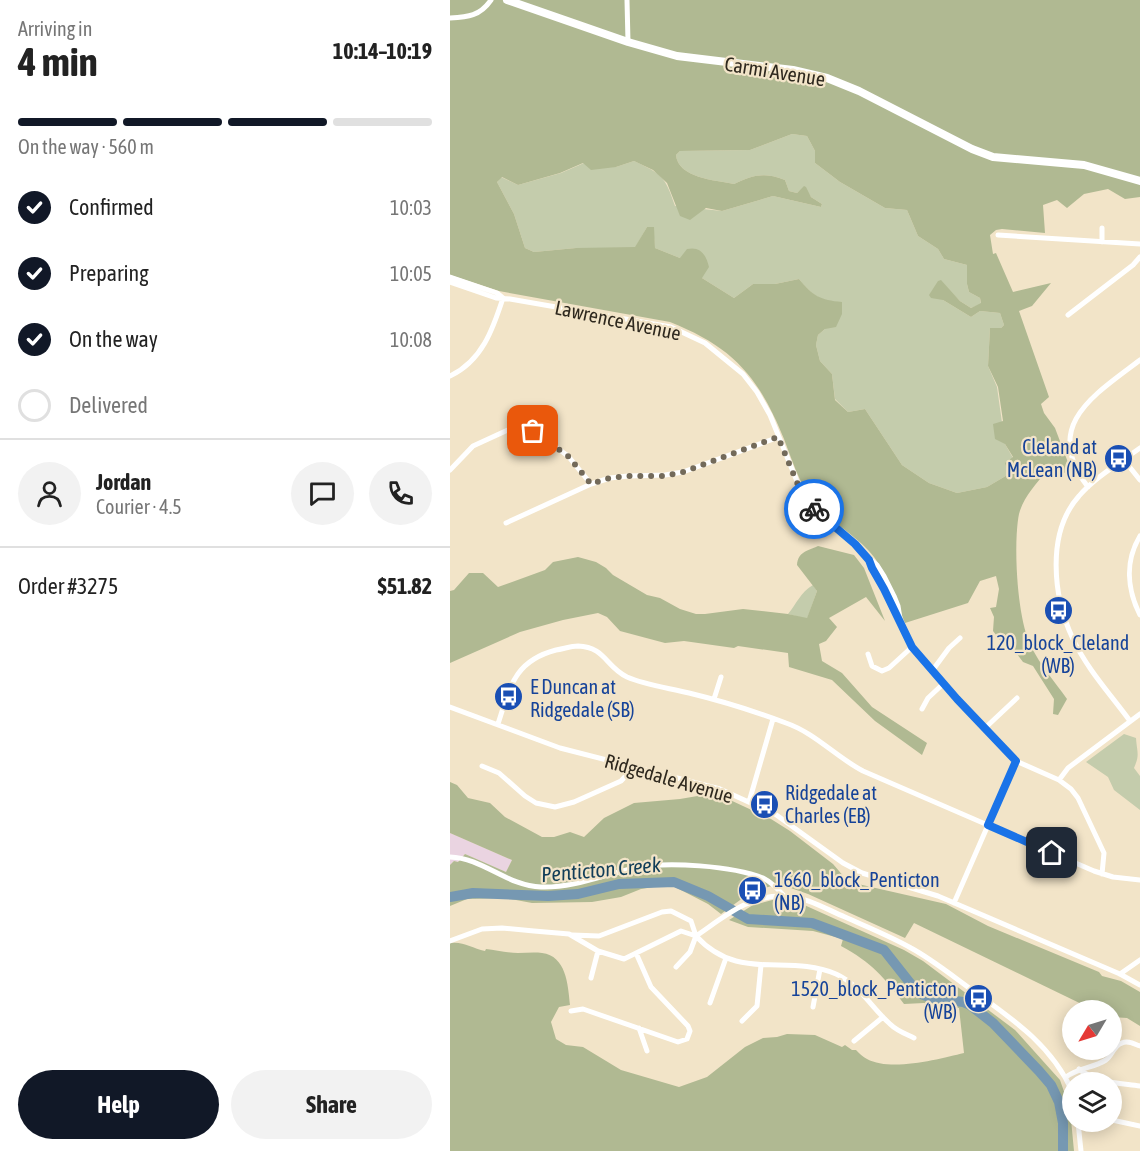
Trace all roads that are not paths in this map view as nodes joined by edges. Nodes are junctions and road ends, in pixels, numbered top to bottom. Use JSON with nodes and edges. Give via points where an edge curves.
{"nodes":[{"id":1,"x":491,"y":0,"type":"edge"},
{"id":2,"x":507,"y":0,"type":"edge"},
{"id":3,"x":627,"y":0,"type":"edge"},
{"id":4,"x":450,"y":18,"type":"edge"},
{"id":5,"x":628,"y":42,"type":"junction"},
{"id":6,"x":1140,"y":181,"type":"edge"},
{"id":7,"x":1102,"y":228,"type":"dead end"},
{"id":8,"x":998,"y":235,"type":"dead end"},
{"id":9,"x":1102,"y":242,"type":"junction"},
{"id":10,"x":1140,"y":244,"type":"edge"},
{"id":11,"x":1140,"y":256,"type":"edge"},
{"id":12,"x":450,"y":277,"type":"edge"},
{"id":13,"x":450,"y":282,"type":"edge"},
{"id":14,"x":503,"y":298,"type":"junction"},
{"id":15,"x":1068,"y":315,"type":"dead end"},
{"id":16,"x":1140,"y":360,"type":"edge"},
{"id":17,"x":450,"y":376,"type":"edge"},
{"id":18,"x":778,"y":437,"type":"junction"},
{"id":19,"x":1140,"y":448,"type":"edge"},
{"id":20,"x":1124,"y":460,"type":"junction"},
{"id":21,"x":450,"y":470,"type":"edge"},
{"id":22,"x":1140,"y":480,"type":"edge"},
{"id":23,"x":591,"y":484,"type":"junction"},
{"id":24,"x":1088,"y":487,"type":"junction"},
{"id":25,"x":506,"y":523,"type":"dead end"},
{"id":26,"x":1140,"y":536,"type":"edge"},
{"id":27,"x":1140,"y":615,"type":"edge"},
{"id":28,"x":960,"y":638,"type":"dead end"},
{"id":29,"x":912,"y":647,"type":"junction"},
{"id":30,"x":868,"y":654,"type":"dead end"},
{"id":31,"x":932,"y":671,"type":"junction"},
{"id":32,"x":721,"y":678,"type":"dead end"},
{"id":33,"x":943,"y":684,"type":"junction"},
{"id":34,"x":1017,"y":698,"type":"dead end"},
{"id":35,"x":714,"y":699,"type":"junction"},
{"id":36,"x":450,"y":707,"type":"edge"},
{"id":37,"x":922,"y":709,"type":"dead end"},
{"id":38,"x":1140,"y":714,"type":"edge"},
{"id":39,"x":773,"y":719,"type":"junction"},
{"id":40,"x":1130,"y":721,"type":"junction"},
{"id":41,"x":498,"y":724,"type":"junction"},
{"id":42,"x":984,"y":729,"type":"junction"},
{"id":43,"x":1016,"y":761,"type":"junction"},
{"id":44,"x":482,"y":766,"type":"dead end"},
{"id":45,"x":635,"y":766,"type":"junction"},
{"id":46,"x":1059,"y":780,"type":"junction"},
{"id":47,"x":749,"y":802,"type":"junction"},
{"id":48,"x":988,"y":825,"type":"junction"},
{"id":49,"x":450,"y":857,"type":"edge"},
{"id":50,"x":1102,"y":874,"type":"junction"},
{"id":51,"x":1140,"y":880,"type":"edge"},
{"id":52,"x":784,"y":896,"type":"junction"},
{"id":53,"x":954,"y":903,"type":"junction"},
{"id":54,"x":569,"y":934,"type":"junction"},
{"id":55,"x":696,"y":936,"type":"junction"},
{"id":56,"x":450,"y":941,"type":"edge"},
{"id":57,"x":598,"y":951,"type":"junction"},
{"id":58,"x":636,"y":953,"type":"junction"},
{"id":59,"x":726,"y":958,"type":"junction"},
{"id":60,"x":1140,"y":960,"type":"edge"},
{"id":61,"x":761,"y":965,"type":"junction"},
{"id":62,"x":676,"y":967,"type":"dead end"},
{"id":63,"x":820,"y":969,"type":"junction"},
{"id":64,"x":1120,"y":974,"type":"junction"},
{"id":65,"x":591,"y":978,"type":"dead end"},
{"id":66,"x":1140,"y":986,"type":"edge"},
{"id":67,"x":710,"y":1003,"type":"dead end"},
{"id":68,"x":813,"y":1007,"type":"dead end"},
{"id":69,"x":571,"y":1011,"type":"dead end"},
{"id":70,"x":883,"y":1017,"type":"junction"},
{"id":71,"x":742,"y":1021,"type":"dead end"},
{"id":72,"x":639,"y":1028,"type":"junction"},
{"id":73,"x":914,"y":1038,"type":"dead end"},
{"id":74,"x":854,"y":1041,"type":"dead end"},
{"id":75,"x":1140,"y":1047,"type":"edge"},
{"id":76,"x":647,"y":1051,"type":"dead end"},
{"id":77,"x":1079,"y":1069,"type":"junction"},
{"id":78,"x":1062,"y":1072,"type":"edge"},
{"id":79,"x":1074,"y":1072,"type":"edge"},
{"id":80,"x":1140,"y":1086,"type":"edge"},
{"id":81,"x":1122,"y":1122,"type":"edge"},
{"id":82,"x":1140,"y":1126,"type":"edge"},
{"id":83,"x":1080,"y":1132,"type":"edge"},
{"id":84,"x":1081,"y":1151,"type":"edge"}],
"edges":[{"from":1,"to":4,"type":"street","via":[[471,16]]},
{"from":2,"to":5,"type":"street","name":"Carmi Avenue"},
{"from":3,"to":5,"type":"street"},
{"from":5,"to":6,"type":"street","name":"Carmi Avenue","via":[[677,56],[827,78],[982,153],[1003,159],[1084,165]]},
{"from":7,"to":9,"type":"street"},
{"from":8,"to":9,"type":"street"},
{"from":9,"to":10,"type":"street"},
{"from":11,"to":15,"type":"street"},
{"from":12,"to":14,"type":"street","name":"Lawrence Avenue"},
{"from":13,"to":14,"type":"street","name":"Lawrence Avenue"},
{"from":14,"to":17,"type":"street","via":[[494,327],[480,352]]},
{"from":14,"to":18,"type":"street","name":"Lawrence Avenue","via":[[644,321],[688,334],[718,351],[743,374],[763,401]]},
{"from":16,"to":24,"type":"street","via":[[1096,393],[1076,417],[1071,460]]},
{"from":18,"to":23,"type":"street","via":[[683,472],[610,478]]},
{"from":18,"to":29,"type":"street","name":"Lawrence Avenue","via":[[801,492],[869,560]]},
{"from":19,"to":20,"type":"street"},
{"from":20,"to":22,"type":"street"},
{"from":20,"to":24,"type":"street"},
{"from":21,"to":23,"type":"street","via":[[473,446],[523,423],[568,456]]},
{"from":23,"to":25,"type":"street"},
{"from":24,"to":40,"type":"street","via":[[1065,517],[1058,540],[1061,603],[1080,652]]},
{"from":26,"to":27,"type":"street","via":[[1129,560],[1134,604]]},
{"from":28,"to":31,"type":"street"},
{"from":29,"to":30,"type":"street","via":[[882,671],[873,666]]},
{"from":29,"to":31,"type":"street","name":"Lawrence Avenue"},
{"from":31,"to":33,"type":"street","name":"Lawrence Avenue"},
{"from":32,"to":35,"type":"street"},
{"from":33,"to":37,"type":"street"},
{"from":33,"to":42,"type":"street","name":"Lawrence Avenue"},
{"from":34,"to":42,"type":"street"},
{"from":35,"to":39,"type":"street"},
{"from":35,"to":41,"type":"street","via":[[628,677],[596,649],[572,646],[537,656],[525,664],[509,688]]},
{"from":36,"to":41,"type":"street","name":"Ridgedale Avenue"},
{"from":38,"to":40,"type":"street"},
{"from":39,"to":47,"type":"street"},
{"from":39,"to":48,"type":"street","via":[[805,732],[863,771]]},
{"from":40,"to":46,"type":"street","via":[[1068,768]]},
{"from":41,"to":45,"type":"street","name":"Ridgedale Avenue","via":[[560,748]]},
{"from":42,"to":43,"type":"street","name":"Lawrence Avenue"},
{"from":43,"to":46,"type":"street","name":"Lawrence Avenue"},
{"from":43,"to":48,"type":"street"},
{"from":44,"to":45,"type":"street","via":[[498,772],[530,800],[555,807],[621,781]]},
{"from":45,"to":47,"type":"street","name":"Ridgedale Avenue","via":[[720,789]]},
{"from":46,"to":50,"type":"street","name":"Lawrence Avenue","via":[[1078,798],[1100,844],[1105,857]]},
{"from":47,"to":53,"type":"street","name":"Ridgedale Avenue","via":[[775,814],[862,873]]},
{"from":48,"to":50,"type":"street"},
{"from":48,"to":53,"type":"street"},
{"from":49,"to":52,"type":"street","via":[[460,857],[526,886],[570,886],[651,866],[702,867],[765,879]]},
{"from":50,"to":51,"type":"street"},
{"from":52,"to":55,"type":"street","via":[[766,897],[738,907]]},
{"from":52,"to":78,"type":"street","via":[[810,902],[918,952],[1026,1030]]},
{"from":53,"to":64,"type":"street","name":"Ridgedale Avenue"},
{"from":54,"to":55,"type":"street","via":[[599,936],[668,911],[691,921]]},
{"from":54,"to":56,"type":"street","via":[[492,928]]},
{"from":54,"to":57,"type":"street"},
{"from":55,"to":58,"type":"street","via":[[681,931]]},
{"from":55,"to":59,"type":"street","via":[[711,951]]},
{"from":55,"to":62,"type":"street","via":[[690,952]]},
{"from":57,"to":58,"type":"street","via":[[624,959]]},
{"from":57,"to":65,"type":"street"},
{"from":58,"to":72,"type":"street","via":[[651,987],[690,1031],[687,1039],[678,1042]]},
{"from":59,"to":61,"type":"street"},
{"from":59,"to":67,"type":"street"},
{"from":60,"to":64,"type":"street"},
{"from":61,"to":63,"type":"street"},
{"from":61,"to":71,"type":"street","via":[[757,1006]]},
{"from":63,"to":68,"type":"street"},
{"from":63,"to":70,"type":"street","via":[[852,984]]},
{"from":64,"to":66,"type":"street","name":"Ridgedale Avenue"},
{"from":69,"to":72,"type":"street","via":[[583,1009]]},
{"from":70,"to":73,"type":"street"},
{"from":70,"to":74,"type":"street"},
{"from":72,"to":76,"type":"street"},
{"from":75,"to":77,"type":"street","via":[[1124,1042],[1107,1060]]},
{"from":77,"to":79,"type":"street"},
{"from":77,"to":80,"type":"street","via":[[1096,1079]]},
{"from":81,"to":82,"type":"street"},
{"from":83,"to":84,"type":"street"}]}
